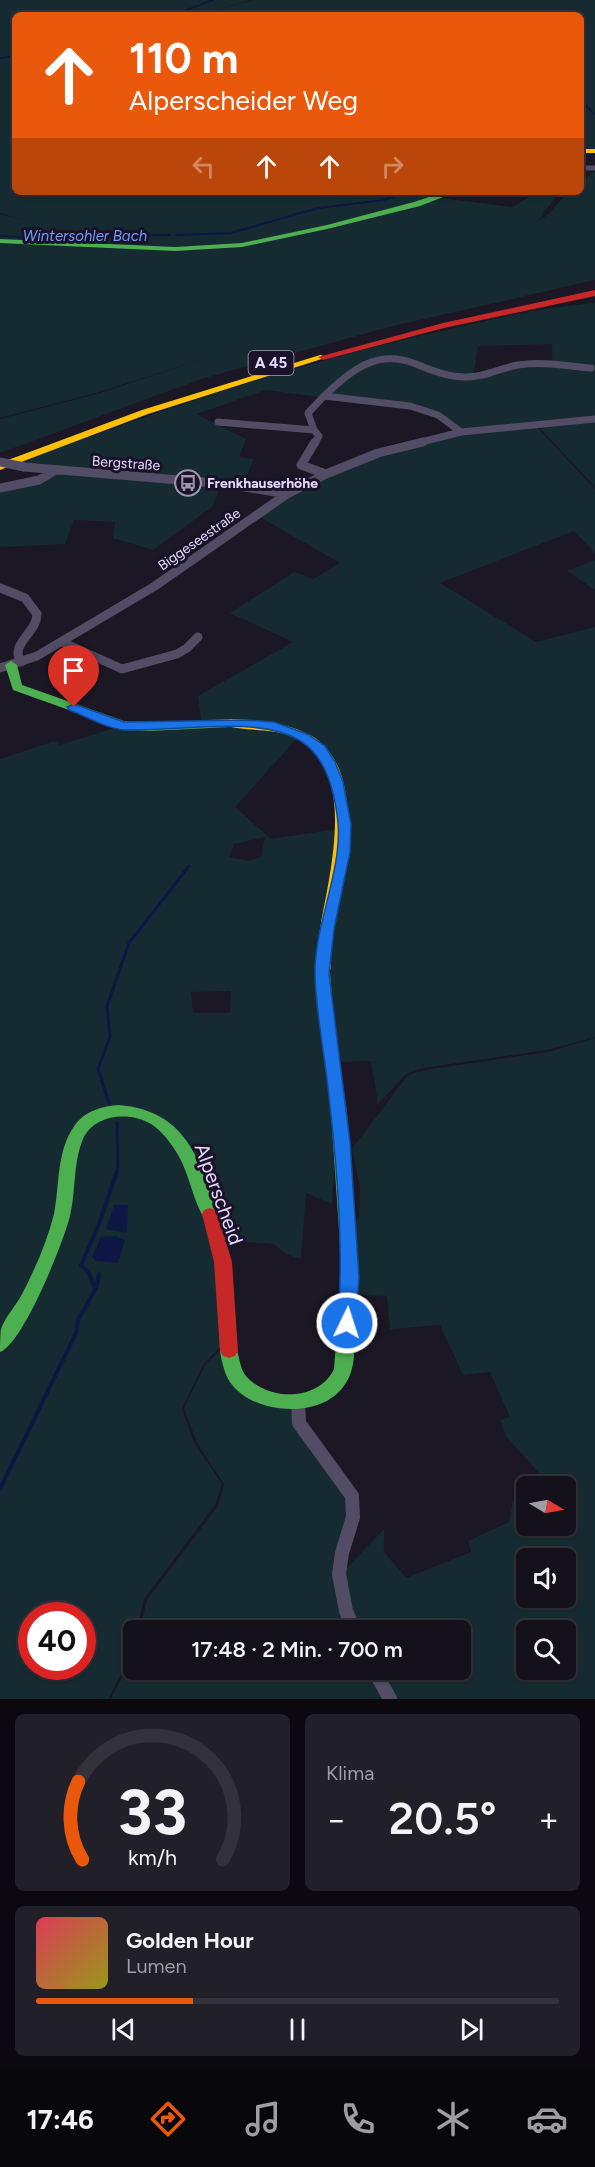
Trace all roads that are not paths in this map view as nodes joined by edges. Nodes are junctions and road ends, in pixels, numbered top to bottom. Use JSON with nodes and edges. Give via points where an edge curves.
{"nodes":[{"id":1,"x":443,"y":195,"type":"edge"},
{"id":2,"x":0,"y":241,"type":"edge"},
{"id":3,"x":595,"y":285,"type":"edge"},
{"id":4,"x":595,"y":292,"type":"edge"},
{"id":5,"x":595,"y":298,"type":"edge"},
{"id":6,"x":528,"y":306,"type":"junction"},
{"id":7,"x":591,"y":368,"type":"dead end"},
{"id":8,"x":324,"y":396,"type":"junction"},
{"id":9,"x":595,"y":419,"type":"edge"},
{"id":10,"x":218,"y":422,"type":"dead end"},
{"id":11,"x":314,"y":430,"type":"junction"},
{"id":12,"x":461,"y":432,"type":"junction"},
{"id":13,"x":0,"y":460,"type":"edge"},
{"id":14,"x":0,"y":467,"type":"edge"},
{"id":15,"x":54,"y":471,"type":"junction"},
{"id":16,"x":326,"y":474,"type":"junction"},
{"id":17,"x":0,"y":488,"type":"edge"},
{"id":18,"x":287,"y":494,"type":"junction"},
{"id":19,"x":0,"y":588,"type":"edge"},
{"id":20,"x":198,"y":637,"type":"dead end"},
{"id":21,"x":62,"y":642,"type":"junction"},
{"id":22,"x":11,"y":665,"type":"edge"},
{"id":23,"x":0,"y":1345,"type":"edge"},
{"id":24,"x":298,"y":1401,"type":"junction"},
{"id":25,"x":350,"y":1620,"type":"edge"},
{"id":26,"x":380,"y":1680,"type":"edge"},
{"id":27,"x":390,"y":1699,"type":"edge"}],
"edges":[{"from":1,"to":2,"type":"main road","via":[[327,227],[242,245],[175,249]]},
{"from":3,"to":13,"type":"main road","number":"A 45","via":[[415,325],[224,377]]},
{"from":4,"to":6,"type":"main road","number":"A 45"},
{"from":5,"to":6,"type":"main road"},
{"from":6,"to":14,"type":"main road","number":"A 45","via":[[234,381]]},
{"from":7,"to":8,"type":"street","via":[[528,363],[460,377],[392,358],[367,361]]},
{"from":8,"to":11,"type":"street","via":[[308,413]]},
{"from":8,"to":12,"type":"street","via":[[410,406],[445,418]]},
{"from":9,"to":12,"type":"street","name":"Biggeseestraße"},
{"from":10,"to":11,"type":"street"},
{"from":11,"to":16,"type":"street","via":[[319,436],[301,465]]},
{"from":12,"to":16,"type":"street","name":"Biggeseestraße","via":[[378,453]]},
{"from":13,"to":15,"type":"street","name":"Bergstraße","bridge":true},
{"from":15,"to":17,"type":"street","via":[[39,480]]},
{"from":15,"to":18,"type":"street","name":"Bergstraße","via":[[226,484]]},
{"from":16,"to":18,"type":"street","name":"Biggeseestraße"},
{"from":18,"to":21,"type":"street","name":"Biggeseestraße","via":[[155,586]]},
{"from":19,"to":22,"type":"street","via":[[21,593],[38,618],[17,648]]},
{"from":20,"to":21,"type":"street","via":[[175,656],[125,670]]},
{"from":21,"to":22,"type":"street","name":"Biggeseestraße"},
{"from":22,"to":24,"type":"main road","name":"Alperscheid","via":[[16,687],[123,726],[245,723],[274,726],[302,736],[320,749],[336,782],[345,824],[343,852],[322,974],[350,1277],[343,1369],[336,1385]]},
{"from":23,"to":24,"type":"main road","name":"Alperscheid","via":[[17,1321],[62,1216],[74,1141],[79,1132],[96,1116],[114,1111],[133,1112],[155,1118],[174,1134],[217,1234],[227,1287],[231,1358],[237,1377],[262,1396]]},
{"from":24,"to":25,"type":"street","via":[[299,1423],[352,1496],[353,1517],[339,1574]]},
{"from":26,"to":27,"type":"street"}]}
